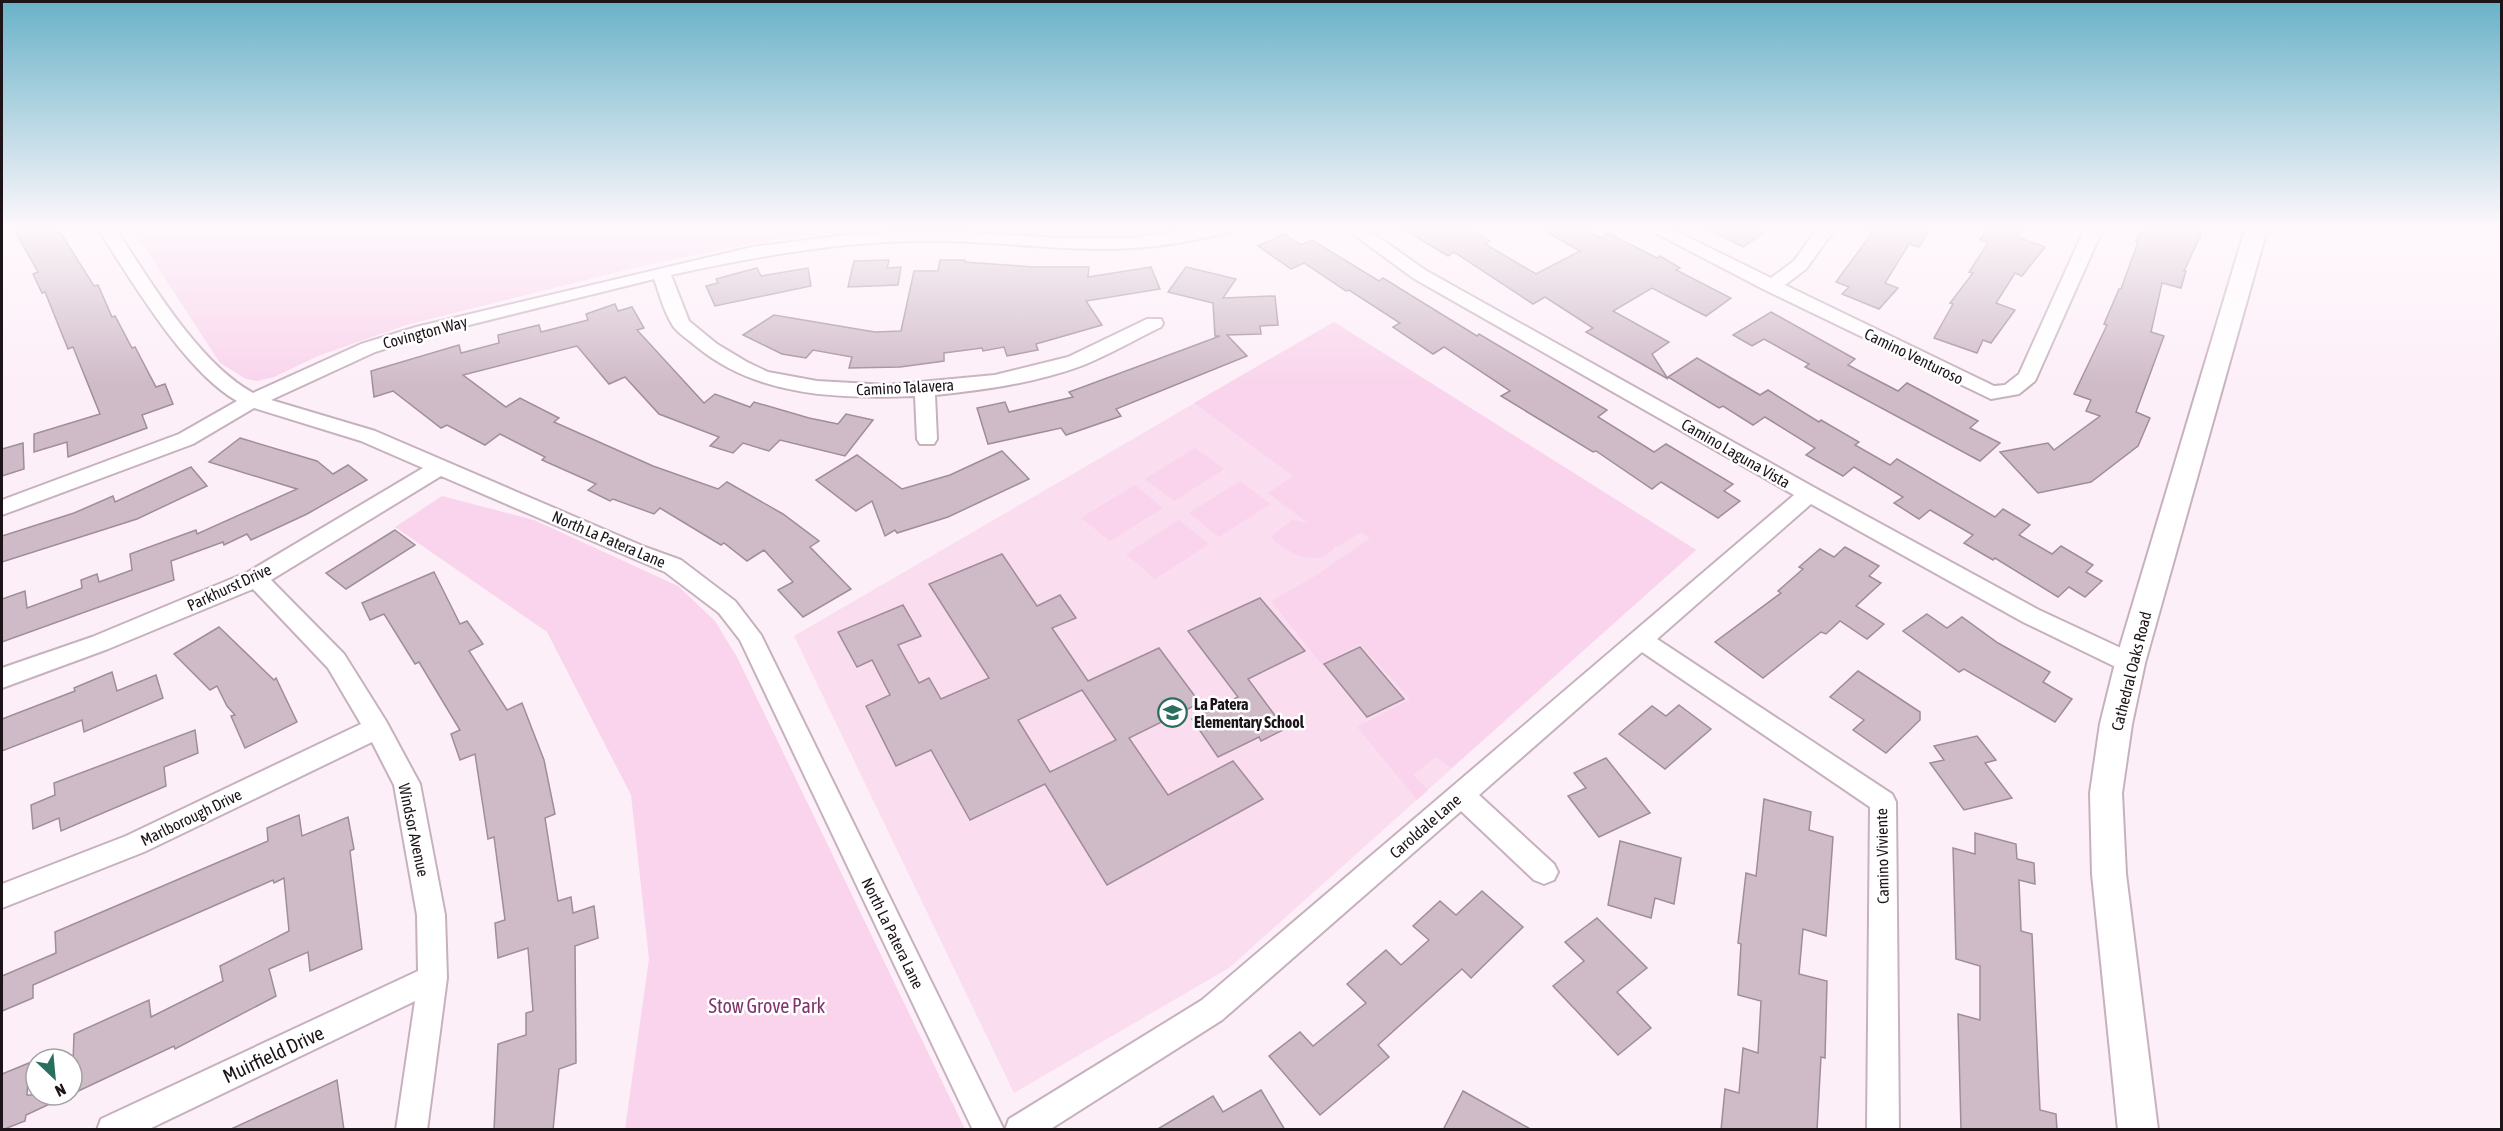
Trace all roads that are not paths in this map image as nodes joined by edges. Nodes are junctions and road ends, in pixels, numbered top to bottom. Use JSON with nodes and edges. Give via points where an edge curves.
{"nodes":[{"id":1,"x":140,"y":279,"type":"edge"},
{"id":2,"x":634,"y":279,"type":"edge"},
{"id":3,"x":664,"y":279,"type":"edge"},
{"id":4,"x":1427,"y":279,"type":"edge"},
{"id":5,"x":1757,"y":279,"type":"edge"},
{"id":6,"x":1782,"y":279,"type":"edge"},
{"id":7,"x":2072,"y":279,"type":"edge"},
{"id":8,"x":2242,"y":279,"type":"edge"},
{"id":9,"x":1772,"y":286,"type":"junction"},
{"id":10,"x":1154,"y":323,"type":"dead end"},
{"id":11,"x":925,"y":388,"type":"junction"},
{"id":12,"x":252,"y":401,"type":"junction"},
{"id":13,"x":927,"y":439,"type":"dead end"},
{"id":14,"x":442,"y":466,"type":"junction"},
{"id":15,"x":1809,"y":494,"type":"junction"},
{"id":16,"x":2,"y":508,"type":"edge"},
{"id":17,"x":256,"y":578,"type":"junction"},
{"id":18,"x":1641,"y":639,"type":"junction"},
{"id":19,"x":2130,"y":663,"type":"junction"},
{"id":20,"x":2,"y":678,"type":"edge"},
{"id":21,"x":377,"y":728,"type":"junction"},
{"id":22,"x":1461,"y":794,"type":"junction"},
{"id":23,"x":1544,"y":872,"type":"dead end"},
{"id":24,"x":2,"y":896,"type":"edge"},
{"id":25,"x":433,"y":978,"type":"junction"},
{"id":26,"x":112,"y":1130,"type":"edge"},
{"id":27,"x":411,"y":1130,"type":"edge"},
{"id":28,"x":989,"y":1130,"type":"edge"},
{"id":29,"x":1020,"y":1130,"type":"edge"},
{"id":30,"x":1883,"y":1130,"type":"edge"},
{"id":31,"x":2138,"y":1130,"type":"edge"}],
"edges":[{"from":1,"to":12,"type":"street","name":"North La Patera Lane","via":[[203,363],[226,387]]},
{"from":2,"to":12,"type":"street","name":"Covington Way","via":[[379,344]]},
{"from":3,"to":11,"type":"street","name":"Camino Talavera","via":[[682,324],[737,365],[781,382],[866,392]]},
{"from":4,"to":15,"type":"street","name":"Camino Laguna Vista"},
{"from":5,"to":9,"type":"street","name":"Camino Venturoso"},
{"from":6,"to":9,"type":"street"},
{"from":7,"to":9,"type":"street","name":"Camino Venturoso","via":[[2028,377],[2013,398],[1991,393]]},
{"from":8,"to":19,"type":"main road","name":"Cathedral Oaks Road"},
{"from":10,"to":11,"type":"street","name":"Camino Talavera","via":[[1097,353],[1064,365],[1022,375]]},
{"from":11,"to":13,"type":"street"},
{"from":12,"to":14,"type":"street","name":"North La Patera Lane","via":[[368,436]]},
{"from":12,"to":16,"type":"street","name":"Covington Way","via":[[186,439]]},
{"from":14,"to":17,"type":"street","name":"Parkhurst Drive"},
{"from":14,"to":28,"type":"street","name":"North La Patera Lane","via":[[673,566],[727,607],[749,635]]},
{"from":15,"to":18,"type":"street","name":"Caroldale Lane"},
{"from":15,"to":19,"type":"street","name":"Camino Laguna Vista","via":[[2031,616]]},
{"from":17,"to":20,"type":"street","name":"Parkhurst Drive","via":[[100,643]]},
{"from":17,"to":21,"type":"street","name":"Windsor Avenue","via":[[336,661]]},
{"from":18,"to":22,"type":"street","name":"Caroldale Lane"},
{"from":18,"to":30,"type":"street","name":"Camino Viviente","via":[[1883,802]]},
{"from":19,"to":31,"type":"main road","name":"Cathedral Oaks Road","via":[[2106,793],[2109,874]]},
{"from":21,"to":24,"type":"street","name":"Marlborough Drive","via":[[135,844]]},
{"from":21,"to":25,"type":"street","name":"Windsor Avenue","via":[[407,784],[431,915]]},
{"from":22,"to":23,"type":"street"},
{"from":22,"to":29,"type":"street","name":"Caroldale Lane","via":[[1212,1010]]},
{"from":25,"to":26,"type":"street","name":"Muirfield Drive"},
{"from":25,"to":27,"type":"street","name":"Windsor Avenue"}]}
